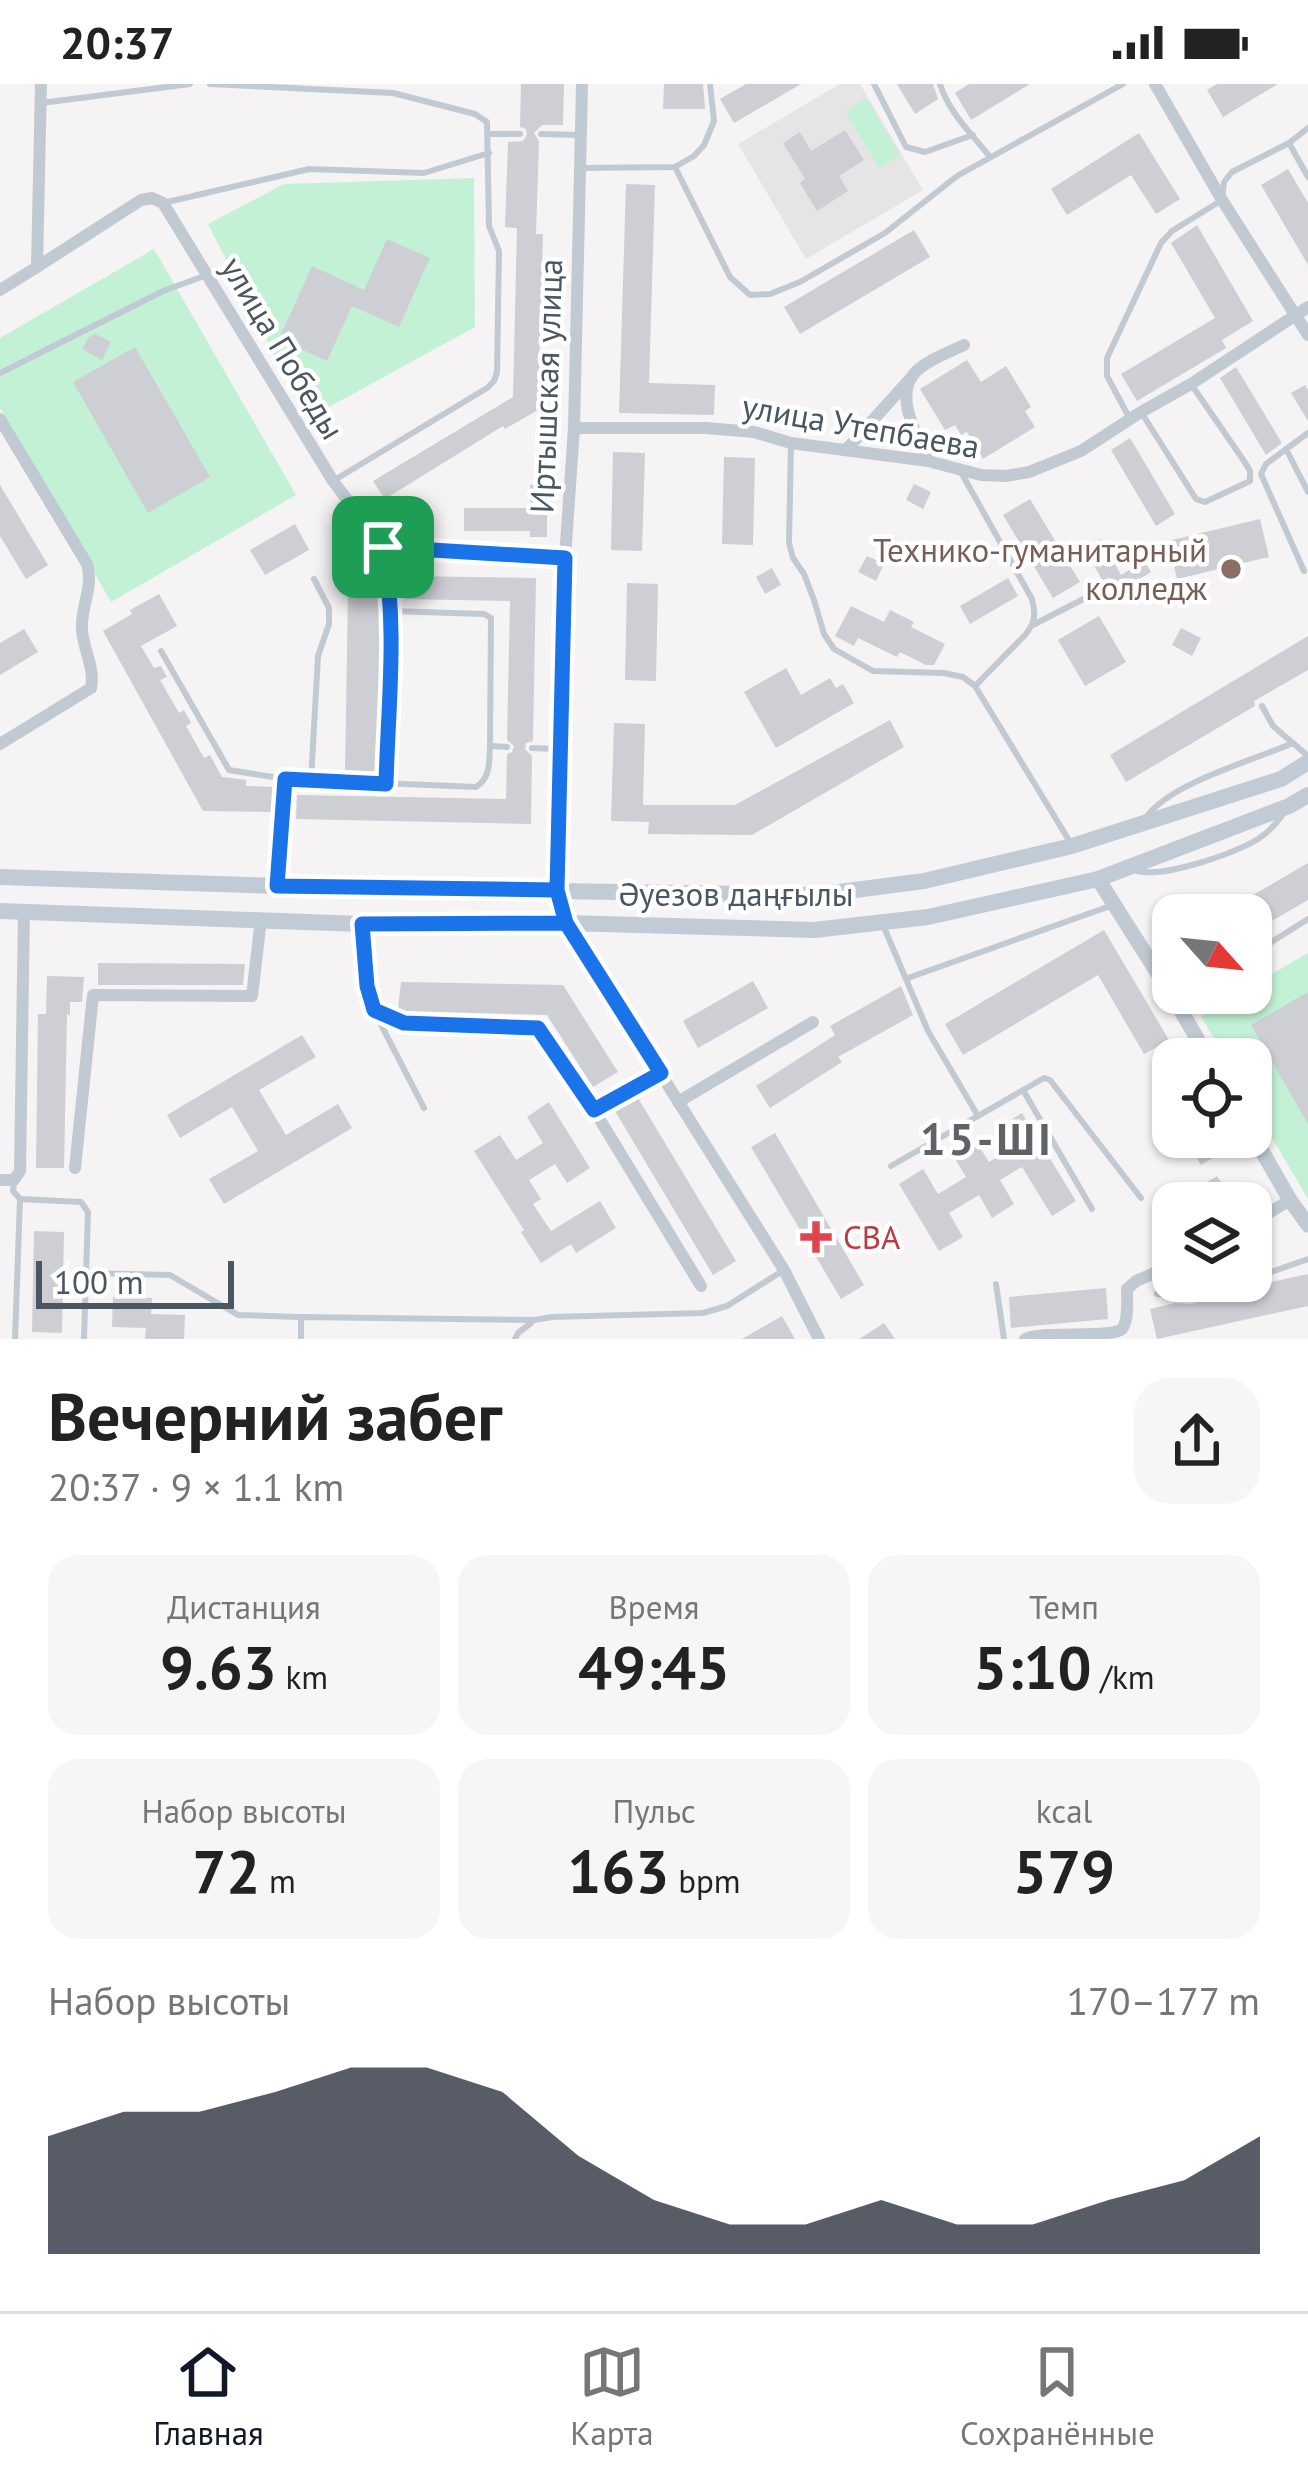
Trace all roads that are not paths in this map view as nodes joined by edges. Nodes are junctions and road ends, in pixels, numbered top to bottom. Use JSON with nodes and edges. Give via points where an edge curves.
{"nodes":[{"id":1,"x":41,"y":84,"type":"edge"},
{"id":2,"x":190,"y":84,"type":"edge"},
{"id":3,"x":210,"y":84,"type":"edge"},
{"id":4,"x":582,"y":84,"type":"edge"},
{"id":5,"x":710,"y":84,"type":"edge"},
{"id":6,"x":874,"y":84,"type":"edge"},
{"id":7,"x":940,"y":84,"type":"edge"},
{"id":8,"x":1123,"y":84,"type":"edge"},
{"id":9,"x":1155,"y":84,"type":"edge"},
{"id":10,"x":41,"y":103,"type":"junction"},
{"id":11,"x":1308,"y":128,"type":"edge"},
{"id":12,"x":488,"y":134,"type":"junction"},
{"id":13,"x":520,"y":134,"type":"dead end"},
{"id":14,"x":542,"y":134,"type":"dead end"},
{"id":15,"x":580,"y":135,"type":"junction"},
{"id":16,"x":973,"y":135,"type":"junction"},
{"id":17,"x":1289,"y":143,"type":"junction"},
{"id":18,"x":489,"y":152,"type":"junction"},
{"id":19,"x":990,"y":157,"type":"junction"},
{"id":20,"x":675,"y":167,"type":"junction"},
{"id":21,"x":580,"y":168,"type":"junction"},
{"id":22,"x":1308,"y":177,"type":"edge"},
{"id":23,"x":1222,"y":200,"type":"junction"},
{"id":24,"x":164,"y":202,"type":"junction"},
{"id":25,"x":37,"y":267,"type":"junction"},
{"id":26,"x":207,"y":275,"type":"junction"},
{"id":27,"x":0,"y":290,"type":"edge"},
{"id":28,"x":1302,"y":312,"type":"edge"},
{"id":29,"x":1308,"y":335,"type":"edge"},
{"id":30,"x":964,"y":344,"type":"dead end"},
{"id":31,"x":0,"y":374,"type":"edge"},
{"id":32,"x":909,"y":380,"type":"junction"},
{"id":33,"x":1191,"y":384,"type":"junction"},
{"id":34,"x":1135,"y":415,"type":"junction"},
{"id":35,"x":0,"y":419,"type":"edge"},
{"id":36,"x":574,"y":428,"type":"junction"},
{"id":37,"x":1308,"y":433,"type":"edge"},
{"id":38,"x":791,"y":443,"type":"junction"},
{"id":39,"x":1286,"y":449,"type":"junction"},
{"id":40,"x":846,"y":451,"type":"junction"},
{"id":41,"x":928,"y":460,"type":"junction"},
{"id":42,"x":960,"y":470,"type":"junction"},
{"id":43,"x":1262,"y":474,"type":"junction"},
{"id":44,"x":333,"y":481,"type":"junction"},
{"id":45,"x":1250,"y":481,"type":"junction"},
{"id":46,"x":1308,"y":493,"type":"edge"},
{"id":47,"x":383,"y":547,"type":"junction"},
{"id":48,"x":565,"y":558,"type":"junction"},
{"id":49,"x":1304,"y":571,"type":"dead end"},
{"id":50,"x":314,"y":579,"type":"dead end"},
{"id":51,"x":1093,"y":594,"type":"dead end"},
{"id":52,"x":391,"y":611,"type":"junction"},
{"id":53,"x":1034,"y":625,"type":"junction"},
{"id":54,"x":161,"y":651,"type":"dead end"},
{"id":55,"x":975,"y":686,"type":"junction"},
{"id":56,"x":1262,"y":706,"type":"dead end"},
{"id":57,"x":1293,"y":743,"type":"junction"},
{"id":58,"x":0,"y":744,"type":"edge"},
{"id":59,"x":490,"y":746,"type":"junction"},
{"id":60,"x":507,"y":747,"type":"dead end"},
{"id":61,"x":532,"y":748,"type":"dead end"},
{"id":62,"x":561,"y":748,"type":"junction"},
{"id":63,"x":1308,"y":759,"type":"edge"},
{"id":64,"x":285,"y":779,"type":"junction"},
{"id":65,"x":310,"y":781,"type":"junction"},
{"id":66,"x":386,"y":784,"type":"junction"},
{"id":67,"x":1308,"y":795,"type":"edge"},
{"id":68,"x":1142,"y":823,"type":"junction"},
{"id":69,"x":1072,"y":846,"type":"junction"},
{"id":70,"x":0,"y":877,"type":"edge"},
{"id":71,"x":1098,"y":879,"type":"junction"},
{"id":72,"x":277,"y":886,"type":"junction"},
{"id":73,"x":557,"y":890,"type":"junction"},
{"id":74,"x":1114,"y":905,"type":"junction"},
{"id":75,"x":0,"y":910,"type":"edge"},
{"id":76,"x":24,"y":910,"type":"junction"},
{"id":77,"x":261,"y":919,"type":"junction"},
{"id":78,"x":1308,"y":919,"type":"edge"},
{"id":79,"x":882,"y":922,"type":"junction"},
{"id":80,"x":566,"y":923,"type":"junction"},
{"id":81,"x":362,"y":924,"type":"junction"},
{"id":82,"x":1272,"y":942,"type":"edge"},
{"id":83,"x":1152,"y":956,"type":"edge"},
{"id":84,"x":908,"y":978,"type":"junction"},
{"id":85,"x":374,"y":1010,"type":"junction"},
{"id":86,"x":813,"y":1022,"type":"dead end"},
{"id":87,"x":661,"y":1073,"type":"junction"},
{"id":88,"x":1023,"y":1090,"type":"junction"},
{"id":89,"x":677,"y":1102,"type":"junction"},
{"id":90,"x":424,"y":1108,"type":"dead end"},
{"id":91,"x":594,"y":1110,"type":"junction"},
{"id":92,"x":978,"y":1116,"type":"junction"},
{"id":93,"x":1266,"y":1158,"type":"edge"},
{"id":94,"x":891,"y":1166,"type":"dead end"},
{"id":95,"x":75,"y":1168,"type":"dead end"},
{"id":96,"x":7,"y":1180,"type":"edge"},
{"id":97,"x":1142,"y":1198,"type":"dead end"},
{"id":98,"x":20,"y":1199,"type":"junction"},
{"id":99,"x":1290,"y":1200,"type":"junction"},
{"id":100,"x":1092,"y":1209,"type":"dead end"},
{"id":101,"x":1272,"y":1211,"type":"edge"},
{"id":102,"x":1307,"y":1221,"type":"edge"},
{"id":103,"x":1308,"y":1258,"type":"edge"},
{"id":104,"x":784,"y":1270,"type":"junction"},
{"id":105,"x":1272,"y":1271,"type":"edge"},
{"id":106,"x":86,"y":1273,"type":"junction"},
{"id":107,"x":1152,"y":1274,"type":"edge"},
{"id":108,"x":996,"y":1284,"type":"dead end"},
{"id":109,"x":700,"y":1286,"type":"dead end"},
{"id":110,"x":301,"y":1317,"type":"junction"},
{"id":111,"x":534,"y":1321,"type":"junction"},
{"id":112,"x":15,"y":1339,"type":"edge"},
{"id":113,"x":84,"y":1339,"type":"edge"},
{"id":114,"x":301,"y":1339,"type":"edge"},
{"id":115,"x":515,"y":1339,"type":"edge"},
{"id":116,"x":819,"y":1339,"type":"edge"},
{"id":117,"x":1004,"y":1339,"type":"edge"},
{"id":118,"x":1025,"y":1339,"type":"edge"}],
"edges":[{"from":1,"to":10,"type":"street"},
{"from":2,"to":10,"type":"lane"},
{"from":3,"to":12,"type":"lane","via":[[392,93],[475,114]]},
{"from":4,"to":15,"type":"street","name":"Иртышская улица"},
{"from":5,"to":20,"type":"lane","via":[[714,121],[704,145]]},
{"from":6,"to":16,"type":"lane","via":[[906,147],[925,152]]},
{"from":7,"to":16,"type":"lane"},
{"from":8,"to":19,"type":"lane"},
{"from":9,"to":23,"type":"street"},
{"from":10,"to":25,"type":"street"},
{"from":11,"to":17,"type":"lane"},
{"from":12,"to":13,"type":"lane"},
{"from":12,"to":18,"type":"lane"},
{"from":14,"to":15,"type":"lane"},
{"from":15,"to":21,"type":"street","name":"Иртышская улица"},
{"from":16,"to":19,"type":"lane"},
{"from":17,"to":22,"type":"lane"},
{"from":17,"to":23,"type":"lane","via":[[1232,172]]},
{"from":18,"to":24,"type":"lane","via":[[424,173],[309,169]]},
{"from":18,"to":44,"type":"lane","via":[[489,226],[499,250],[494,381]]},
{"from":19,"to":20,"type":"lane","via":[[885,233],[770,295],[750,295],[730,277]]},
{"from":20,"to":21,"type":"lane"},
{"from":21,"to":36,"type":"street","name":"Иртышская улица"},
{"from":23,"to":28,"type":"street"},
{"from":23,"to":34,"type":"lane","via":[[1161,243],[1107,358],[1107,376]]},
{"from":24,"to":25,"type":"street","via":[[142,200]]},
{"from":24,"to":26,"type":"street","name":"улица Победы"},
{"from":25,"to":27,"type":"street"},
{"from":26,"to":31,"type":"lane"},
{"from":26,"to":44,"type":"street","name":"улица Победы"},
{"from":28,"to":29,"type":"street"},
{"from":28,"to":33,"type":"street","name":"улица Утепбаева"},
{"from":30,"to":32,"type":"street"},
{"from":32,"to":40,"type":"street"},
{"from":32,"to":41,"type":"street","via":[[907,408]]},
{"from":33,"to":34,"type":"street","name":"улица Утепбаева"},
{"from":33,"to":45,"type":"lane"},
{"from":34,"to":42,"type":"street","name":"улица Утепбаева","via":[[1081,451],[1029,472]]},
{"from":34,"to":45,"type":"lane","via":[[1196,500]]},
{"from":35,"to":58,"type":"street","via":[[87,564],[81,628],[93,678],[91,688]]},
{"from":36,"to":38,"type":"street","name":"улица Утепбаева","via":[[706,428]]},
{"from":36,"to":48,"type":"street","name":"Иртышская улица"},
{"from":37,"to":39,"type":"lane"},
{"from":38,"to":40,"type":"street","name":"улица Утепбаева"},
{"from":38,"to":55,"type":"lane","via":[[789,543],[834,649],[873,671],[944,673]]},
{"from":39,"to":43,"type":"lane"},
{"from":39,"to":46,"type":"lane"},
{"from":40,"to":41,"type":"street","name":"улица Утепбаева"},
{"from":41,"to":42,"type":"street","name":"улица Утепбаева"},
{"from":42,"to":53,"type":"lane","via":[[1032,599]]},
{"from":43,"to":45,"type":"lane"},
{"from":43,"to":49,"type":"lane"},
{"from":44,"to":47,"type":"street","name":"улица Победы"},
{"from":47,"to":48,"type":"street"},
{"from":47,"to":52,"type":"lane"},
{"from":48,"to":62,"type":"street","name":"Иртышская улица"},
{"from":50,"to":65,"type":"lane","via":[[329,623],[318,656]]},
{"from":51,"to":53,"type":"lane"},
{"from":52,"to":59,"type":"lane","via":[[491,618]]},
{"from":52,"to":66,"type":"lane"},
{"from":53,"to":55,"type":"lane"},
{"from":54,"to":64,"type":"lane","via":[[229,770]]},
{"from":55,"to":69,"type":"lane"},
{"from":56,"to":57,"type":"lane"},
{"from":57,"to":63,"type":"lane"},
{"from":57,"to":68,"type":"lane","via":[[1182,788]]},
{"from":59,"to":60,"type":"lane"},
{"from":59,"to":66,"type":"lane","via":[[476,787]]},
{"from":61,"to":62,"type":"lane"},
{"from":62,"to":73,"type":"street","name":"Иртышская улица"},
{"from":63,"to":68,"type":"main road","name":"Әуезов даңғылы","via":[[1280,778]]},
{"from":64,"to":65,"type":"lane"},
{"from":64,"to":72,"type":"lane"},
{"from":65,"to":66,"type":"lane"},
{"from":67,"to":71,"type":"main road","name":"Әуезов даңғылы"},
{"from":68,"to":69,"type":"main road","name":"Әуезов даңғылы"},
{"from":69,"to":73,"type":"main road","name":"Әуезов даңғылы","via":[[924,881],[816,895]]},
{"from":70,"to":72,"type":"main road","name":"Әуезов даңғылы"},
{"from":71,"to":74,"type":"street"},
{"from":71,"to":79,"type":"main road","name":"Әуезов даңғылы"},
{"from":72,"to":73,"type":"main road","name":"Әуезов даңғылы"},
{"from":73,"to":80,"type":"street","name":"Иртышская улица"},
{"from":74,"to":83,"type":"street"},
{"from":74,"to":84,"type":"lane"},
{"from":75,"to":76,"type":"main road","name":"Әуезов даңғылы"},
{"from":76,"to":77,"type":"main road","name":"Әуезов даңғылы"},
{"from":76,"to":96,"type":"street","via":[[20,1171]]},
{"from":77,"to":81,"type":"main road","name":"Әуезов даңғылы"},
{"from":77,"to":95,"type":"street","via":[[252,996],[93,995]]},
{"from":78,"to":82,"type":"lane"},
{"from":79,"to":80,"type":"main road","name":"Әуезов даңғылы","via":[[814,930]]},
{"from":79,"to":84,"type":"lane"},
{"from":80,"to":81,"type":"main road","name":"Әуезов даңғылы"},
{"from":80,"to":87,"type":"street","name":"Иртышская улица"},
{"from":81,"to":85,"type":"street"},
{"from":84,"to":92,"type":"lane","via":[[928,1031]]},
{"from":85,"to":90,"type":"lane"},
{"from":85,"to":91,"type":"street","via":[[404,1023],[538,1028]]},
{"from":86,"to":89,"type":"street"},
{"from":87,"to":89,"type":"street","name":"Иртышская улица"},
{"from":87,"to":91,"type":"street"},
{"from":88,"to":92,"type":"lane"},
{"from":88,"to":97,"type":"lane","via":[[1050,1080]]},
{"from":88,"to":100,"type":"lane"},
{"from":89,"to":104,"type":"street","name":"Иртышская улица"},
{"from":91,"to":109,"type":"street"},
{"from":92,"to":94,"type":"lane"},
{"from":93,"to":99,"type":"street"},
{"from":96,"to":98,"type":"lane"},
{"from":98,"to":106,"type":"lane","via":[[86,1206]]},
{"from":98,"to":112,"type":"lane"},
{"from":99,"to":101,"type":"street"},
{"from":99,"to":102,"type":"street"},
{"from":103,"to":105,"type":"lane"},
{"from":104,"to":111,"type":"lane","via":[[715,1310]]},
{"from":104,"to":116,"type":"street","name":"Иртышская улица"},
{"from":106,"to":110,"type":"lane","via":[[170,1274],[238,1315]]},
{"from":106,"to":113,"type":"lane"},
{"from":107,"to":118,"type":"street","via":[[1127,1289],[1119,1332]]},
{"from":108,"to":117,"type":"lane"},
{"from":110,"to":111,"type":"lane"},
{"from":110,"to":114,"type":"lane"},
{"from":111,"to":115,"type":"lane"}]}
